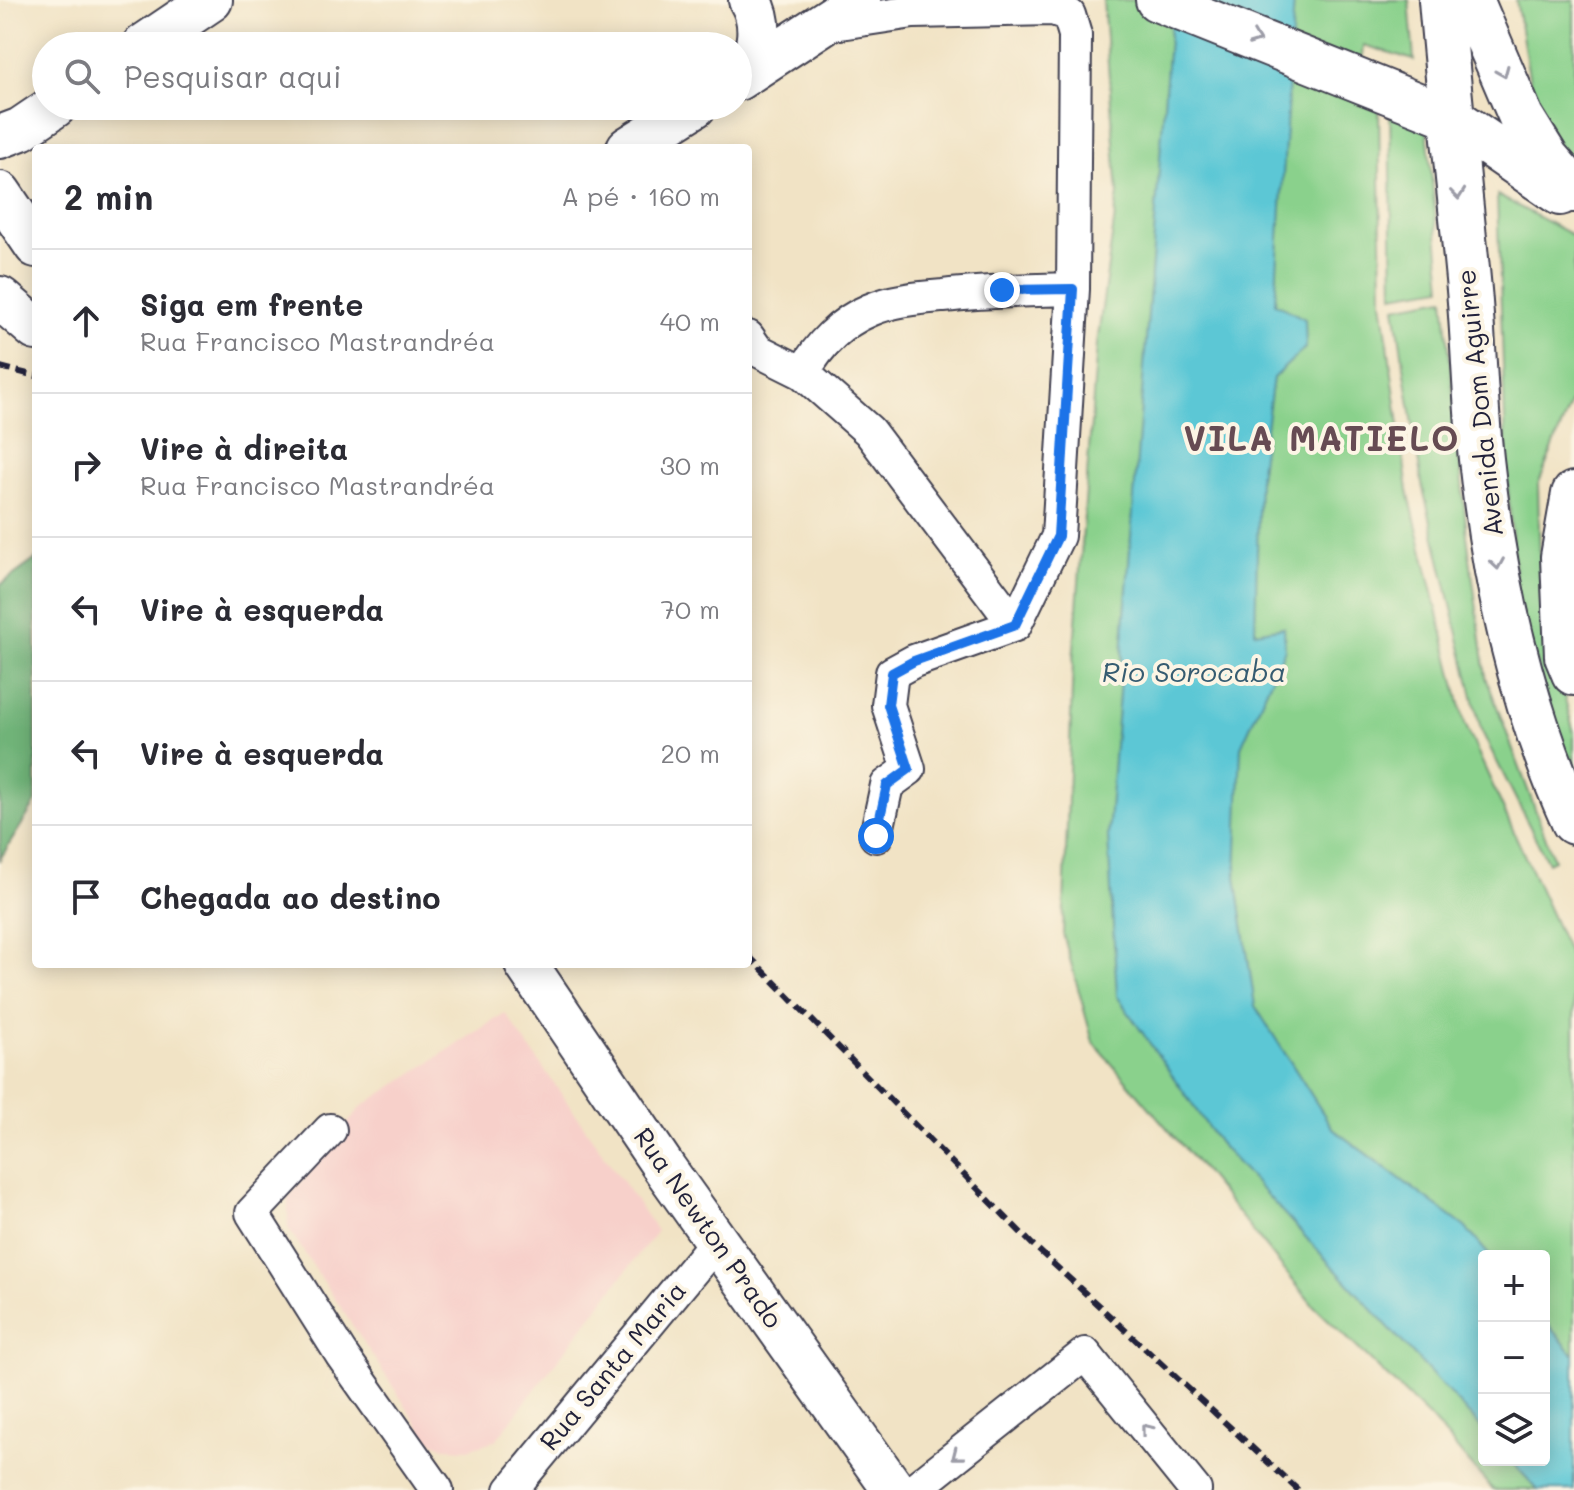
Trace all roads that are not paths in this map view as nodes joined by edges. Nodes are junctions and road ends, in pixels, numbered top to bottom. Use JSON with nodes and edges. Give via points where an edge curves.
{"nodes":[{"id":1,"x":211,"y":0,"type":"edge"},
{"id":2,"x":750,"y":0,"type":"edge"},
{"id":3,"x":859,"y":0,"type":"edge"},
{"id":4,"x":1157,"y":0,"type":"edge"},
{"id":5,"x":1441,"y":0,"type":"edge"},
{"id":6,"x":1471,"y":0,"type":"edge"},
{"id":7,"x":822,"y":26,"type":"junction"},
{"id":8,"x":164,"y":32,"type":"edge"},
{"id":9,"x":752,"y":55,"type":"edge"},
{"id":10,"x":752,"y":70,"type":"edge"},
{"id":11,"x":1450,"y":117,"type":"junction"},
{"id":12,"x":34,"y":120,"type":"edge"},
{"id":13,"x":673,"y":120,"type":"edge"},
{"id":14,"x":0,"y":137,"type":"edge"},
{"id":15,"x":634,"y":144,"type":"edge"},
{"id":16,"x":1574,"y":190,"type":"edge"},
{"id":17,"x":0,"y":193,"type":"edge"},
{"id":18,"x":1574,"y":202,"type":"edge"},
{"id":19,"x":32,"y":240,"type":"edge"},
{"id":20,"x":0,"y":270,"type":"edge"},
{"id":21,"x":1073,"y":289,"type":"junction"},
{"id":22,"x":32,"y":290,"type":"edge"},
{"id":23,"x":0,"y":298,"type":"edge"},
{"id":24,"x":32,"y":326,"type":"edge"},
{"id":25,"x":752,"y":343,"type":"edge"},
{"id":26,"x":803,"y":373,"type":"junction"},
{"id":27,"x":1574,"y":494,"type":"edge"},
{"id":28,"x":1015,"y":625,"type":"junction"},
{"id":29,"x":1572,"y":653,"type":"edge"},
{"id":30,"x":1574,"y":822,"type":"edge"},
{"id":31,"x":876,"y":836,"type":"dead end"},
{"id":32,"x":529,"y":968,"type":"edge"},
{"id":33,"x":330,"y":1130,"type":"dead end"},
{"id":34,"x":716,"y":1242,"type":"junction"},
{"id":35,"x":437,"y":1490,"type":"edge"},
{"id":36,"x":511,"y":1490,"type":"edge"},
{"id":37,"x":894,"y":1490,"type":"edge"},
{"id":38,"x":913,"y":1490,"type":"edge"},
{"id":39,"x":1195,"y":1490,"type":"edge"}],
"edges":[{"from":1,"to":8,"type":"main road"},
{"from":2,"to":9,"type":"main road","via":[[759,37]]},
{"from":3,"to":7,"type":"main road"},
{"from":4,"to":11,"type":"main road","one_way":true},
{"from":5,"to":11,"type":"highway","name":"Avenida Dom Aguirre"},
{"from":6,"to":16,"type":"highway","one_way":true,"via":[[1521,117]]},
{"from":7,"to":10,"type":"main road"},
{"from":7,"to":21,"type":"street","via":[[913,12],[1053,9],[1069,15],[1075,35]]},
{"from":11,"to":18,"type":"highway"},
{"from":11,"to":30,"type":"highway","name":"Avenida Dom Aguirre","one_way":true,"via":[[1481,460],[1507,626],[1554,778]]},
{"from":12,"to":14,"type":"main road"},
{"from":13,"to":15,"type":"main road"},
{"from":17,"to":19,"type":"main road"},
{"from":20,"to":22,"type":"main road"},
{"from":21,"to":26,"type":"street","via":[[913,299],[870,310],[840,328]]},
{"from":21,"to":28,"type":"street","via":[[1058,536]]},
{"from":23,"to":24,"type":"main road"},
{"from":25,"to":26,"type":"street"},
{"from":26,"to":28,"type":"street","via":[[869,431]]},
{"from":27,"to":29,"type":"highway","via":[[1563,557]]},
{"from":28,"to":31,"type":"street","via":[[892,673],[888,705],[909,769],[887,785]]},
{"from":32,"to":34,"type":"main road","name":"Rua Newton Prado"},
{"from":33,"to":35,"type":"street","via":[[252,1213],[341,1354]]},
{"from":34,"to":36,"type":"street","name":"Rua Santa Maria"},
{"from":34,"to":37,"type":"main road","name":"Rua Newton Prado"},
{"from":39,"to":38,"type":"street","one_way":true,"via":[[1085,1354]]}]}
